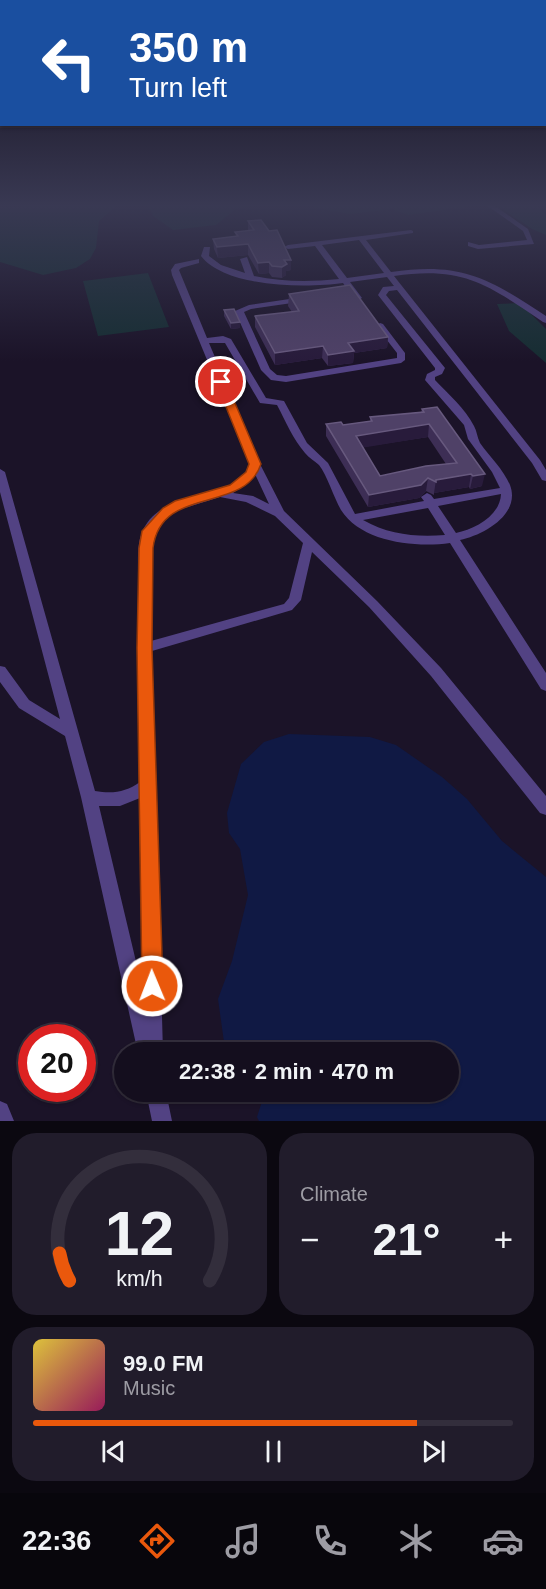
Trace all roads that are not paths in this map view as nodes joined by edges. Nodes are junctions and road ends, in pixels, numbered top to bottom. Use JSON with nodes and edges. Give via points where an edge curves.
{"nodes":[{"id":1,"x":206,"y":256,"type":"edge"},
{"id":2,"x":327,"y":256,"type":"edge"},
{"id":3,"x":376,"y":256,"type":"edge"},
{"id":4,"x":244,"y":259,"type":"dead end"},
{"id":5,"x":195,"y":261,"type":"dead end"},
{"id":6,"x":391,"y":274,"type":"junction"},
{"id":7,"x":251,"y":278,"type":"junction"},
{"id":8,"x":345,"y":281,"type":"junction"},
{"id":9,"x":401,"y":287,"type":"junction"},
{"id":10,"x":353,"y":291,"type":"junction"},
{"id":11,"x":341,"y":293,"type":"edge"},
{"id":12,"x":318,"y":297,"type":"edge"},
{"id":13,"x":414,"y":305,"type":"junction"},
{"id":14,"x":392,"y":308,"type":"junction"},
{"id":15,"x":367,"y":309,"type":"edge"},
{"id":16,"x":374,"y":318,"type":"edge"},
{"id":17,"x":546,"y":320,"type":"edge"},
{"id":18,"x":204,"y":341,"type":"junction"},
{"id":19,"x":255,"y":464,"type":"junction"},
{"id":20,"x":0,"y":472,"type":"edge"},
{"id":21,"x":546,"y":478,"type":"edge"},
{"id":22,"x":506,"y":490,"type":"junction"},
{"id":23,"x":220,"y":494,"type":"junction"},
{"id":24,"x":430,"y":500,"type":"junction"},
{"id":25,"x":279,"y":513,"type":"junction"},
{"id":26,"x":352,"y":518,"type":"junction"},
{"id":27,"x":454,"y":538,"type":"junction"},
{"id":28,"x":309,"y":542,"type":"junction"},
{"id":29,"x":144,"y":648,"type":"junction"},
{"id":30,"x":0,"y":671,"type":"edge"},
{"id":31,"x":546,"y":685,"type":"edge"},
{"id":32,"x":72,"y":734,"type":"junction"},
{"id":33,"x":148,"y":785,"type":"junction"},
{"id":34,"x":89,"y":797,"type":"junction"},
{"id":35,"x":546,"y":808,"type":"edge"},
{"id":36,"x":145,"y":1042,"type":"edge"},
{"id":37,"x":153,"y":1042,"type":"edge"},
{"id":38,"x":158,"y":1102,"type":"edge"},
{"id":39,"x":0,"y":1111,"type":"edge"},
{"id":40,"x":4,"y":1121,"type":"edge"},
{"id":41,"x":162,"y":1121,"type":"edge"}],
"edges":[{"from":1,"to":7,"type":"lane","via":[[210,262]]},
{"from":2,"to":8,"type":"lane"},
{"from":3,"to":6,"type":"lane"},
{"from":4,"to":7,"type":"lane"},
{"from":5,"to":18,"type":"lane","via":[[178,266],[176,275]]},
{"from":6,"to":8,"type":"lane"},
{"from":6,"to":9,"type":"lane"},
{"from":6,"to":17,"type":"lane","via":[[435,270],[463,274]]},
{"from":7,"to":8,"type":"lane","via":[[293,285]]},
{"from":8,"to":10,"type":"lane"},
{"from":9,"to":13,"type":"lane"},
{"from":9,"to":14,"type":"lane","via":[[382,292]]},
{"from":10,"to":11,"type":"lane"},
{"from":10,"to":15,"type":"lane"},
{"from":12,"to":16,"type":"lane","via":[[239,311],[269,376],[286,379],[401,360],[401,353]]},
{"from":13,"to":14,"type":"lane"},
{"from":13,"to":21,"type":"lane"},
{"from":14,"to":22,"type":"lane","via":[[440,368],[430,380],[470,426],[472,440]]},
{"from":18,"to":19,"type":"lane"},
{"from":18,"to":26,"type":"lane","via":[[228,341],[263,401],[282,403],[307,452],[323,463]]},
{"from":19,"to":23,"type":"lane","via":[[246,480]]},
{"from":19,"to":25,"type":"lane"},
{"from":20,"to":32,"type":"lane"},
{"from":22,"to":24,"type":"lane"},
{"from":22,"to":27,"type":"lane","via":[[506,506],[494,519]]},
{"from":23,"to":25,"type":"lane","via":[[249,499]]},
{"from":23,"to":29,"type":"lane","via":[[180,504],[158,518],[148,531]]},
{"from":24,"to":26,"type":"lane"},
{"from":24,"to":27,"type":"lane"},
{"from":25,"to":28,"type":"lane"},
{"from":26,"to":27,"type":"lane","via":[[382,534],[406,539]]},
{"from":27,"to":31,"type":"lane"},
{"from":28,"to":29,"type":"lane","via":[[295,600],[288,607]]},
{"from":28,"to":35,"type":"lane","via":[[436,672]]},
{"from":29,"to":33,"type":"lane"},
{"from":30,"to":32,"type":"lane","via":[[24,704]]},
{"from":32,"to":34,"type":"lane"},
{"from":33,"to":34,"type":"lane","via":[[119,801]]},
{"from":33,"to":37,"type":"lane"},
{"from":34,"to":36,"type":"lane"},
{"from":38,"to":41,"type":"lane"},
{"from":39,"to":40,"type":"lane"}]}
